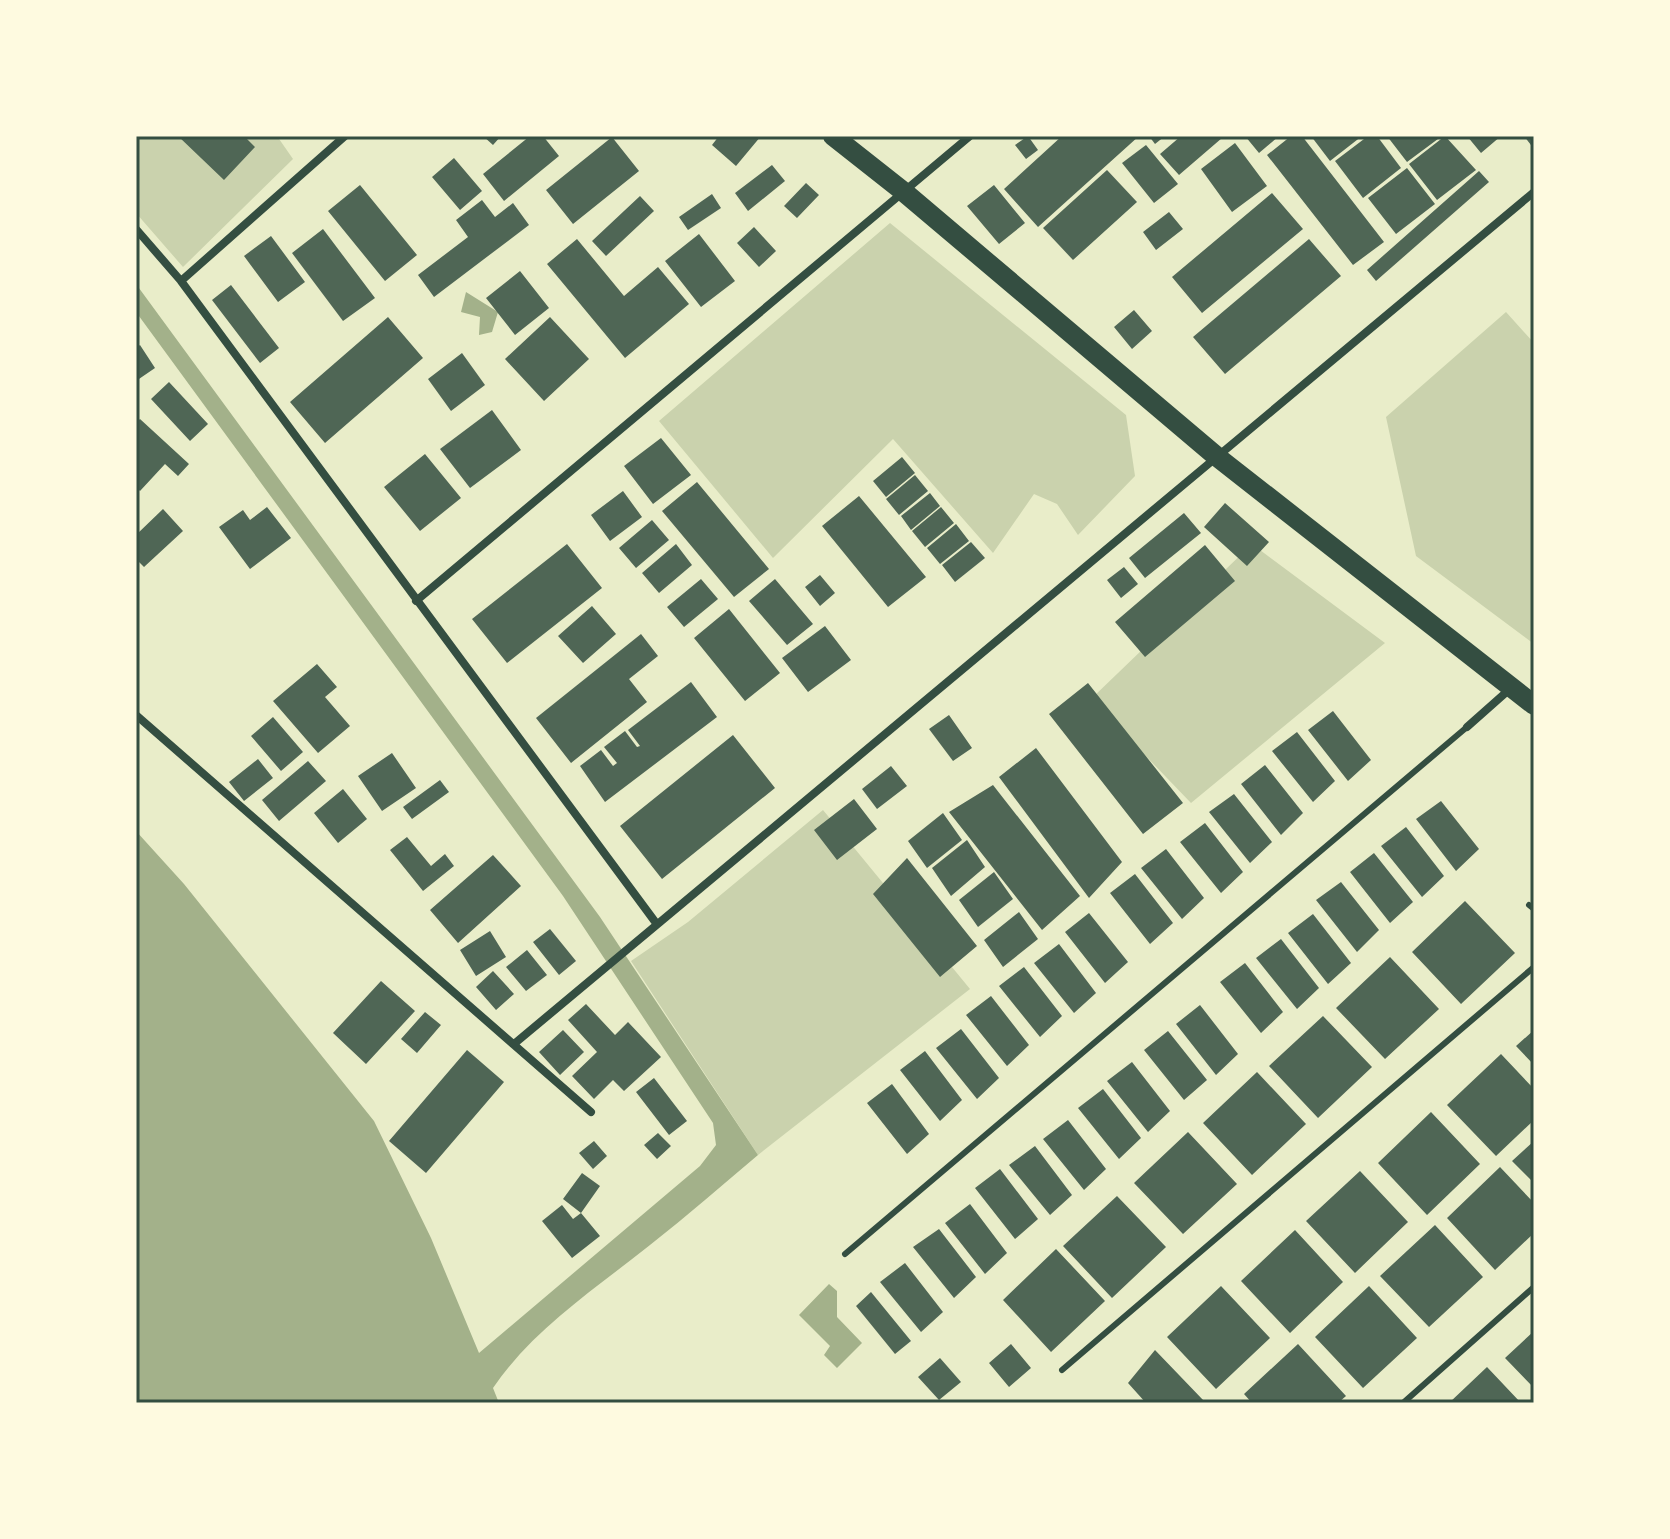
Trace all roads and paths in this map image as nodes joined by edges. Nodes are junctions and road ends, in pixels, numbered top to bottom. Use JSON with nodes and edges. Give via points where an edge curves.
{"nodes":[{"id":1,"x":345,"y":136,"type":"edge"},
{"id":2,"x":833,"y":136,"type":"edge"},
{"id":3,"x":970,"y":136,"type":"edge"},
{"id":4,"x":904,"y":192,"type":"junction"},
{"id":5,"x":1534,"y":192,"type":"edge"},
{"id":6,"x":136,"y":229,"type":"edge"},
{"id":7,"x":181,"y":281,"type":"junction"},
{"id":8,"x":1216,"y":456,"type":"junction"},
{"id":9,"x":416,"y":601,"type":"junction"},
{"id":10,"x":1512,"y":688,"type":"junction"},
{"id":11,"x":1534,"y":705,"type":"edge"},
{"id":12,"x":136,"y":715,"type":"edge"},
{"id":13,"x":1467,"y":727,"type":"joint"},
{"id":14,"x":656,"y":923,"type":"junction"},
{"id":15,"x":1534,"y":967,"type":"edge"},
{"id":16,"x":514,"y":1044,"type":"junction"},
{"id":17,"x":591,"y":1112,"type":"dead end"},
{"id":18,"x":845,"y":1254,"type":"dead end"},
{"id":19,"x":1534,"y":1287,"type":"edge"},
{"id":20,"x":1062,"y":1370,"type":"dead end"},
{"id":21,"x":1403,"y":1403,"type":"edge"}],
"edges":[{"from":1,"to":7,"type":"street"},
{"from":2,"to":4,"type":"main road"},
{"from":3,"to":4,"type":"street"},
{"from":4,"to":8,"type":"main road"},
{"from":4,"to":9,"type":"street"},
{"from":5,"to":8,"type":"street"},
{"from":6,"to":7,"type":"street"},
{"from":7,"to":9,"type":"street"},
{"from":8,"to":10,"type":"main road"},
{"from":8,"to":14,"type":"street"},
{"from":9,"to":14,"type":"street"},
{"from":10,"to":11,"type":"main road"},
{"from":10,"to":13,"type":"street"},
{"from":12,"to":16,"type":"street"},
{"from":13,"to":18,"type":"lane"},
{"from":14,"to":16,"type":"street"},
{"from":15,"to":20,"type":"lane"},
{"from":16,"to":17,"type":"street"},
{"from":19,"to":21,"type":"lane"}]}
